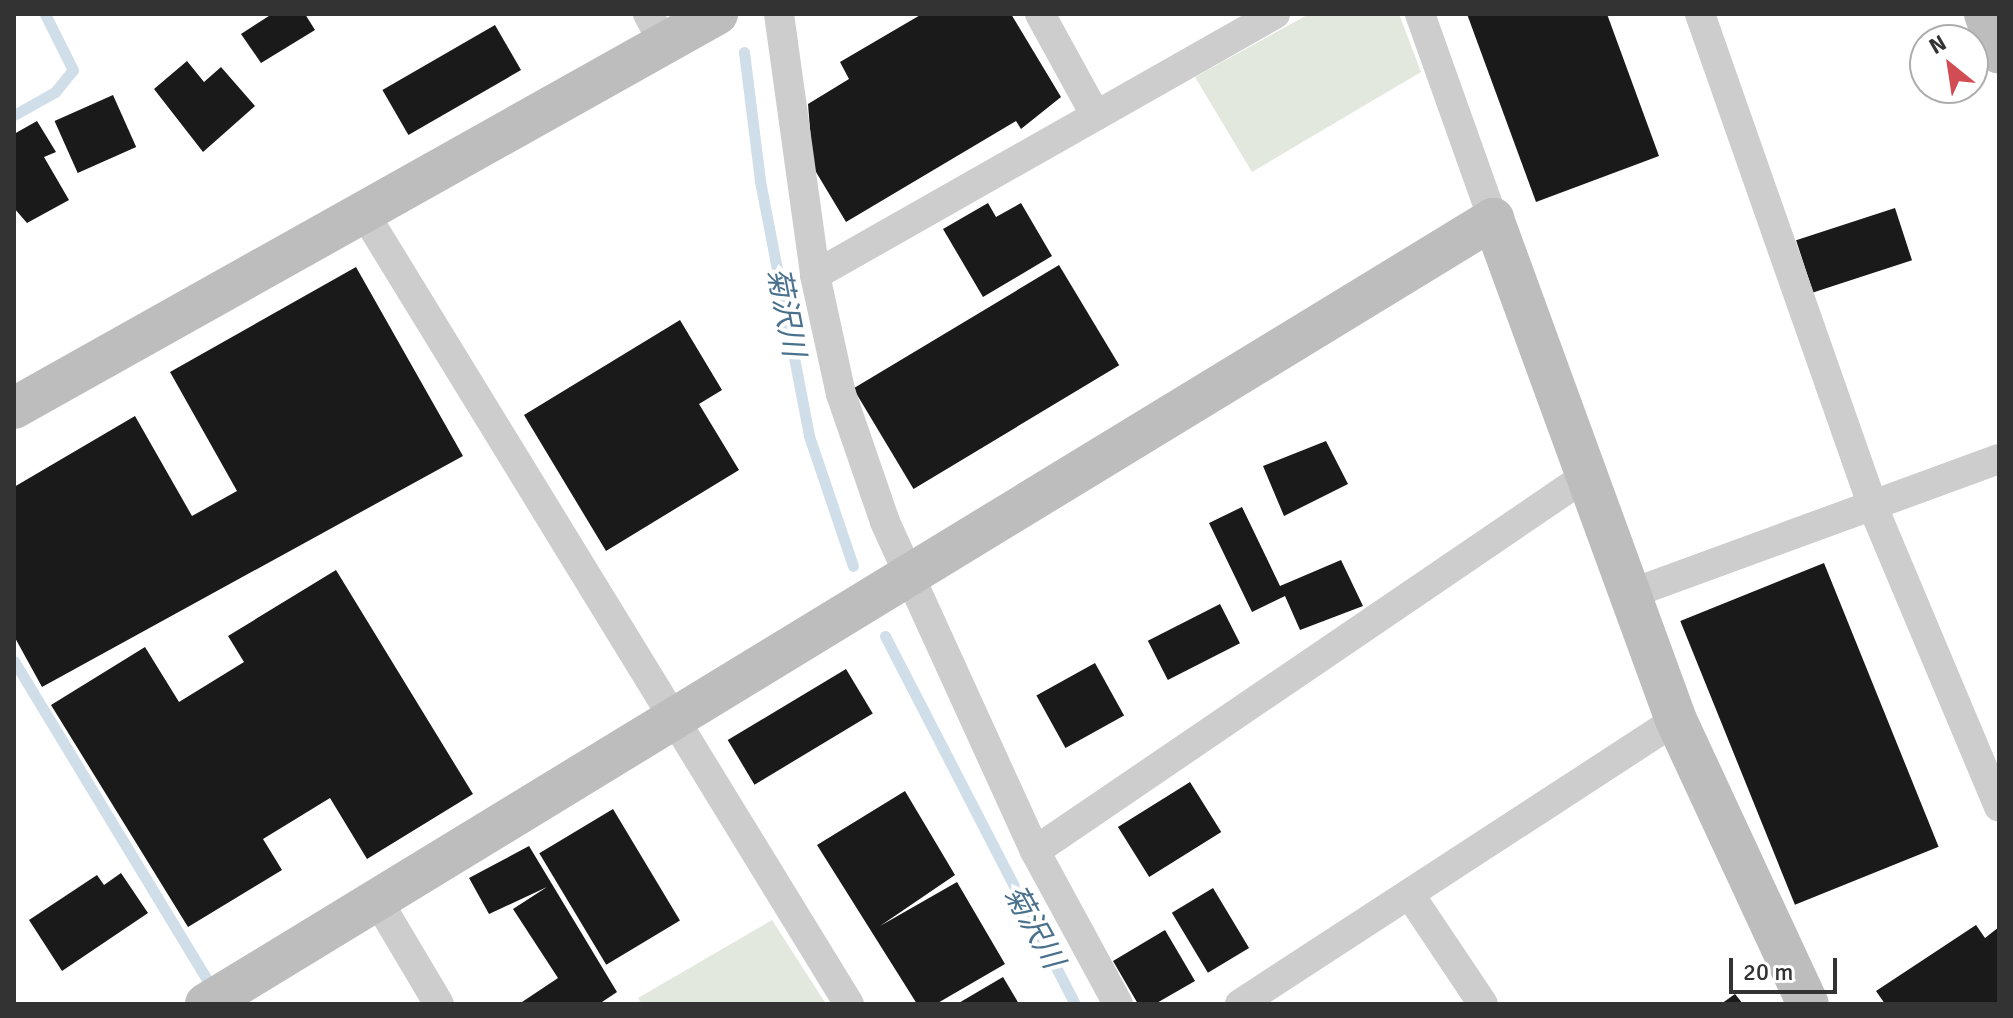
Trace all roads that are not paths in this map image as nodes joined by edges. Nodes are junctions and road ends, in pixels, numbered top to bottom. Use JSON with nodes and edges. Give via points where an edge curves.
{"nodes":[{"id":1,"x":717,"y":14,"type":"edge"},
{"id":2,"x":779,"y":14,"type":"edge"},
{"id":3,"x":1040,"y":14,"type":"edge"},
{"id":4,"x":1275,"y":14,"type":"edge"},
{"id":5,"x":1420,"y":14,"type":"edge"},
{"id":6,"x":1700,"y":14,"type":"edge"},
{"id":7,"x":1985,"y":14,"type":"edge"},
{"id":8,"x":656,"y":29,"type":"edge"},
{"id":9,"x":1999,"y":53,"type":"edge"},
{"id":10,"x":1096,"y":116,"type":"junction"},
{"id":11,"x":364,"y":213,"type":"junction"},
{"id":12,"x":1493,"y":219,"type":"junction"},
{"id":13,"x":815,"y":275,"type":"junction"},
{"id":14,"x":14,"y":408,"type":"edge"},
{"id":15,"x":1999,"y":459,"type":"edge"},
{"id":16,"x":1589,"y":474,"type":"junction"},
{"id":17,"x":1873,"y":507,"type":"junction"},
{"id":18,"x":907,"y":576,"type":"junction"},
{"id":19,"x":1630,"y":594,"type":"junction"},
{"id":20,"x":674,"y":717,"type":"junction"},
{"id":21,"x":1676,"y":720,"type":"junction"},
{"id":22,"x":1999,"y":807,"type":"edge"},
{"id":23,"x":1035,"y":851,"type":"junction"},
{"id":24,"x":1410,"y":895,"type":"junction"},
{"id":25,"x":376,"y":898,"type":"junction"},
{"id":26,"x":206,"y":1004,"type":"edge"},
{"id":27,"x":439,"y":1004,"type":"edge"},
{"id":28,"x":849,"y":1004,"type":"edge"},
{"id":29,"x":1118,"y":1004,"type":"edge"},
{"id":30,"x":1240,"y":1004,"type":"edge"},
{"id":31,"x":1483,"y":1004,"type":"edge"},
{"id":32,"x":1808,"y":1004,"type":"edge"}],
"edges":[{"from":1,"to":8,"type":"street"},
{"from":2,"to":13,"type":"street"},
{"from":3,"to":10,"type":"street"},
{"from":4,"to":10,"type":"street"},
{"from":5,"to":12,"type":"street"},
{"from":6,"to":17,"type":"street"},
{"from":7,"to":9,"type":"street"},
{"from":8,"to":11,"type":"street"},
{"from":10,"to":13,"type":"street"},
{"from":11,"to":14,"type":"street"},
{"from":11,"to":20,"type":"street"},
{"from":12,"to":16,"type":"street"},
{"from":12,"to":18,"type":"street"},
{"from":13,"to":18,"type":"street","via":[[841,394]]},
{"from":15,"to":17,"type":"street"},
{"from":16,"to":19,"type":"street"},
{"from":16,"to":23,"type":"street"},
{"from":17,"to":19,"type":"street"},
{"from":17,"to":22,"type":"street"},
{"from":18,"to":20,"type":"street"},
{"from":18,"to":23,"type":"street"},
{"from":19,"to":21,"type":"street"},
{"from":20,"to":25,"type":"street"},
{"from":20,"to":28,"type":"street"},
{"from":21,"to":24,"type":"street","via":[[1634,741]]},
{"from":21,"to":32,"type":"street"},
{"from":23,"to":29,"type":"street"},
{"from":24,"to":30,"type":"street"},
{"from":24,"to":31,"type":"street"},
{"from":25,"to":26,"type":"street"},
{"from":25,"to":27,"type":"street"}]}
